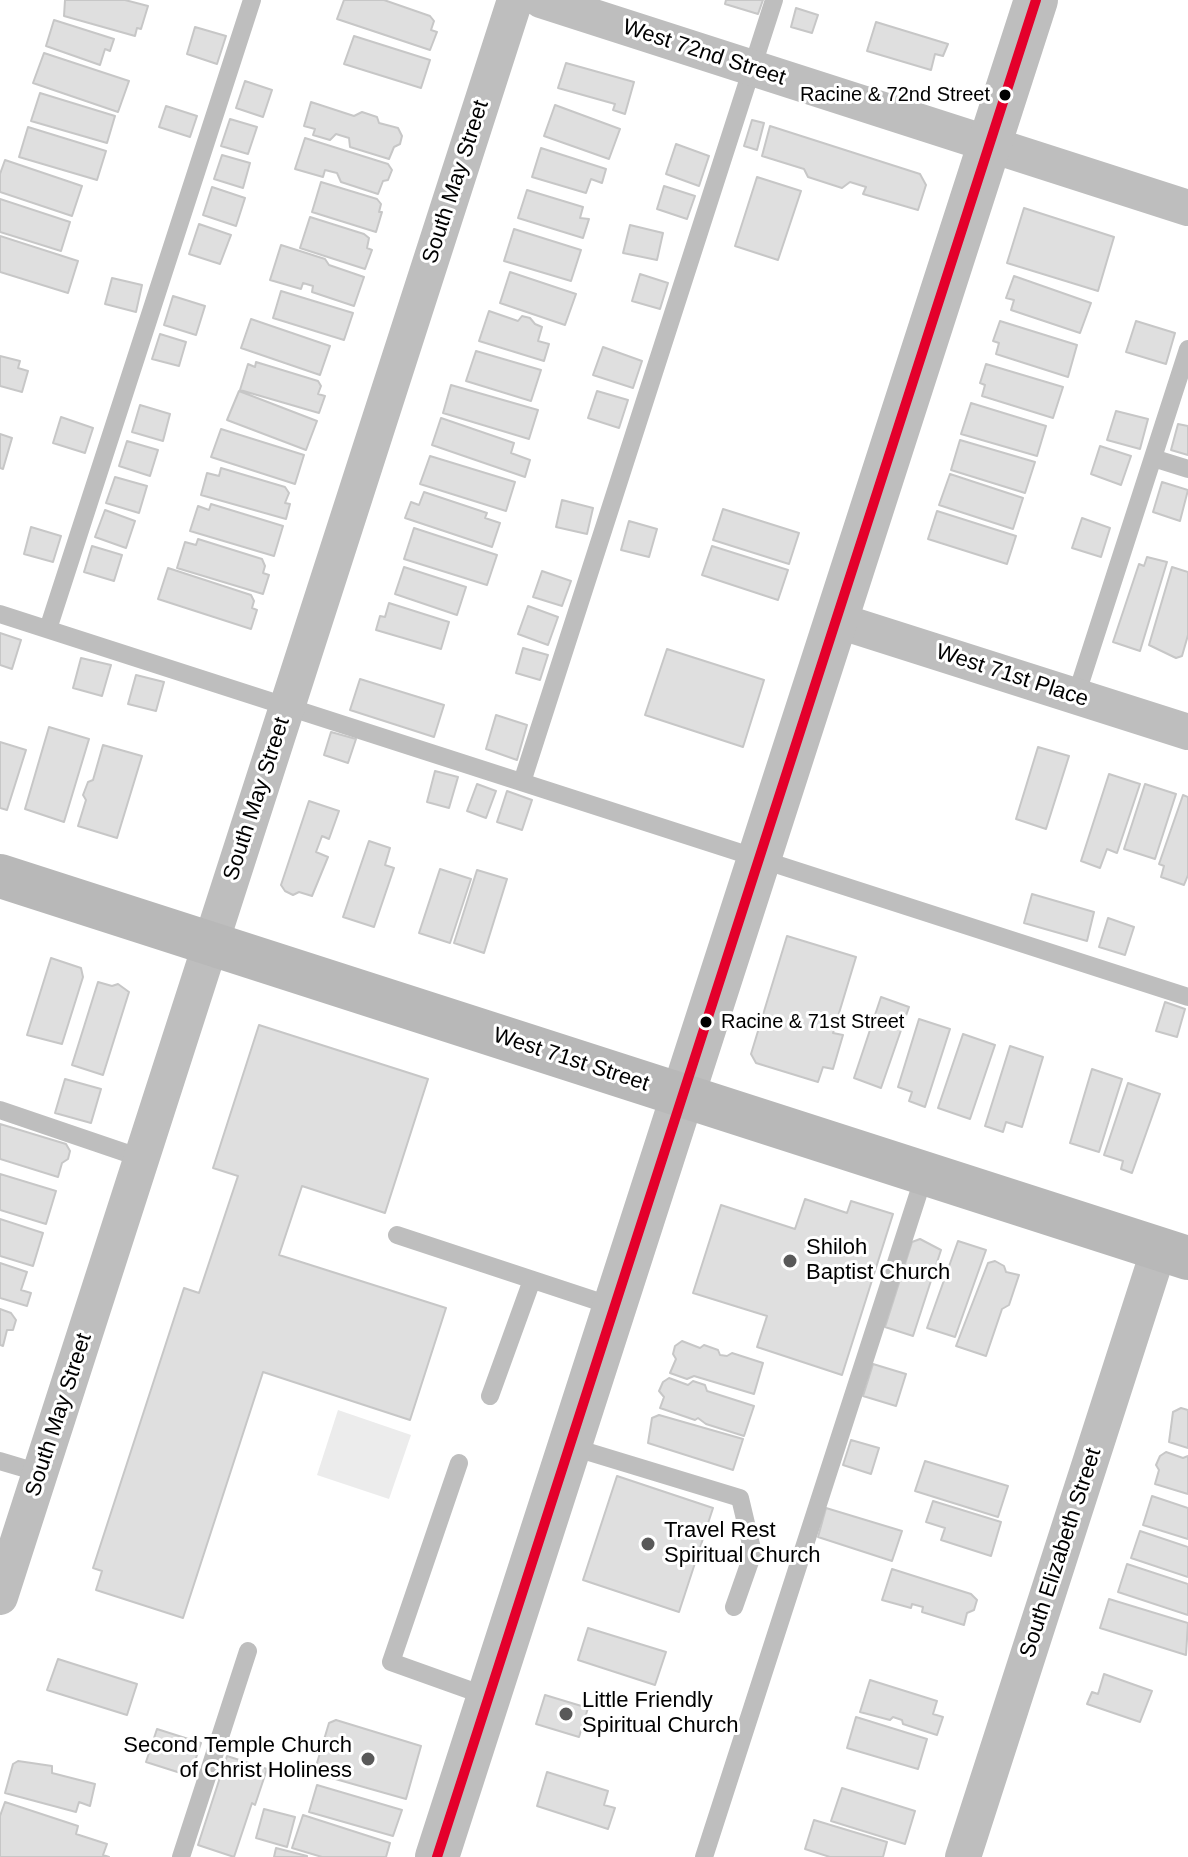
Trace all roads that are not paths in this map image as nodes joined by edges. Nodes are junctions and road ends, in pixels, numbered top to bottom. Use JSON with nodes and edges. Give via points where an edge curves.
{"nodes":[{"id":1,"x":252,"y":0,"type":"edge"},
{"id":2,"x":515,"y":0,"type":"edge"},
{"id":3,"x":541,"y":0,"type":"edge"},
{"id":4,"x":774,"y":0,"type":"edge"},
{"id":5,"x":1036,"y":0,"type":"edge"},
{"id":6,"x":752,"y":68,"type":"junction"},
{"id":7,"x":990,"y":144,"type":"junction"},
{"id":8,"x":1188,"y":208,"type":"edge"},
{"id":9,"x":1188,"y":349,"type":"edge"},
{"id":10,"x":1153,"y":458,"type":"junction"},
{"id":11,"x":1188,"y":469,"type":"edge"},
{"id":12,"x":0,"y":614,"type":"edge"},
{"id":13,"x":836,"y":620,"type":"junction"},
{"id":14,"x":48,"y":629,"type":"junction"},
{"id":15,"x":1076,"y":696,"type":"junction"},
{"id":16,"x":287,"y":706,"type":"junction"},
{"id":17,"x":1188,"y":732,"type":"edge"},
{"id":18,"x":522,"y":782,"type":"junction"},
{"id":19,"x":759,"y":857,"type":"junction"},
{"id":20,"x":0,"y":876,"type":"edge"},
{"id":21,"x":211,"y":944,"type":"junction"},
{"id":22,"x":1188,"y":997,"type":"edge"},
{"id":23,"x":682,"y":1096,"type":"junction"},
{"id":24,"x":0,"y":1110,"type":"edge"},
{"id":25,"x":141,"y":1158,"type":"junction"},
{"id":26,"x":925,"y":1173,"type":"junction"},
{"id":27,"x":397,"y":1235,"type":"dead end"},
{"id":28,"x":1173,"y":1253,"type":"edge"},
{"id":29,"x":532,"y":1280,"type":"junction"},
{"id":30,"x":615,"y":1307,"type":"junction"},
{"id":31,"x":490,"y":1396,"type":"dead end"},
{"id":32,"x":569,"y":1446,"type":"junction"},
{"id":33,"x":0,"y":1461,"type":"edge"},
{"id":34,"x":459,"y":1463,"type":"dead end"},
{"id":35,"x":40,"y":1473,"type":"junction"},
{"id":36,"x":0,"y":1597,"type":"edge"},
{"id":37,"x":734,"y":1607,"type":"dead end"},
{"id":38,"x":248,"y":1651,"type":"dead end"},
{"id":39,"x":489,"y":1697,"type":"junction"},
{"id":40,"x":181,"y":1857,"type":"edge"},
{"id":41,"x":437,"y":1857,"type":"edge"},
{"id":42,"x":704,"y":1857,"type":"edge"},
{"id":43,"x":963,"y":1857,"type":"edge"}],
"edges":[{"from":1,"to":14,"type":"lane"},
{"from":2,"to":16,"type":"street","name":"South May Street"},
{"from":3,"to":6,"type":"street","name":"West 72nd Street"},
{"from":4,"to":6,"type":"lane"},
{"from":5,"to":7,"type":"street"},
{"from":6,"to":7,"type":"street","name":"West 72nd Street"},
{"from":6,"to":18,"type":"lane"},
{"from":7,"to":8,"type":"street","name":"West 72nd Street"},
{"from":7,"to":13,"type":"street"},
{"from":9,"to":10,"type":"lane"},
{"from":10,"to":11,"type":"lane"},
{"from":10,"to":15,"type":"lane"},
{"from":12,"to":14,"type":"lane"},
{"from":13,"to":15,"type":"street","name":"West 71st Place"},
{"from":13,"to":19,"type":"street"},
{"from":14,"to":16,"type":"lane"},
{"from":15,"to":17,"type":"street","name":"West 71st Place"},
{"from":16,"to":18,"type":"lane"},
{"from":16,"to":21,"type":"street","name":"South May Street"},
{"from":18,"to":19,"type":"lane"},
{"from":19,"to":22,"type":"lane"},
{"from":19,"to":23,"type":"street"},
{"from":20,"to":21,"type":"main road","name":"West 71st Street"},
{"from":21,"to":23,"type":"main road","name":"West 71st Street"},
{"from":21,"to":25,"type":"street","name":"South May Street"},
{"from":23,"to":26,"type":"main road","name":"West 71st Street"},
{"from":23,"to":30,"type":"street"},
{"from":24,"to":25,"type":"lane"},
{"from":25,"to":35,"type":"street","name":"South May Street"},
{"from":26,"to":28,"type":"main road","name":"West 71st Street"},
{"from":26,"to":42,"type":"lane"},
{"from":27,"to":29,"type":"lane"},
{"from":28,"to":43,"type":"street","name":"South Elizabeth Street"},
{"from":29,"to":30,"type":"lane"},
{"from":29,"to":31,"type":"lane"},
{"from":30,"to":32,"type":"street"},
{"from":32,"to":37,"type":"lane","via":[[740,1498],[753,1553]]},
{"from":32,"to":39,"type":"street"},
{"from":33,"to":35,"type":"lane"},
{"from":34,"to":39,"type":"lane","via":[[391,1662]]},
{"from":35,"to":36,"type":"street","name":"South May Street"},
{"from":38,"to":40,"type":"lane"},
{"from":39,"to":41,"type":"street"}]}
